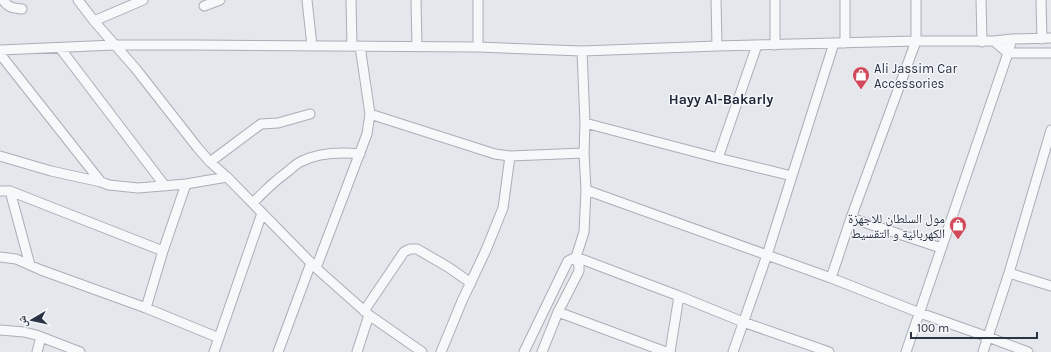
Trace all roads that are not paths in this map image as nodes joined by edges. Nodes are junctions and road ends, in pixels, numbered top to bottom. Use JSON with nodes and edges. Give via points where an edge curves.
{"nodes":[{"id":1,"x":3,"y":0,"type":"edge"},
{"id":2,"x":78,"y":0,"type":"edge"},
{"id":3,"x":143,"y":0,"type":"edge"},
{"id":4,"x":220,"y":0,"type":"edge"},
{"id":5,"x":307,"y":0,"type":"edge"},
{"id":6,"x":351,"y":0,"type":"edge"},
{"id":7,"x":416,"y":0,"type":"edge"},
{"id":8,"x":478,"y":0,"type":"edge"},
{"id":9,"x":716,"y":0,"type":"edge"},
{"id":10,"x":775,"y":0,"type":"edge"},
{"id":11,"x":845,"y":0,"type":"edge"},
{"id":12,"x":916,"y":0,"type":"edge"},
{"id":13,"x":981,"y":0,"type":"edge"},
{"id":14,"x":1041,"y":0,"type":"edge"},
{"id":15,"x":204,"y":6,"type":"dead end"},
{"id":16,"x":22,"y":9,"type":"dead end"},
{"id":17,"x":94,"y":21,"type":"junction"},
{"id":18,"x":1047,"y":38,"type":"edge"},
{"id":19,"x":1012,"y":39,"type":"junction"},
{"id":20,"x":916,"y":41,"type":"junction"},
{"id":21,"x":994,"y":41,"type":"junction"},
{"id":22,"x":982,"y":42,"type":"junction"},
{"id":23,"x":834,"y":43,"type":"junction"},
{"id":24,"x":845,"y":43,"type":"junction"},
{"id":25,"x":114,"y":45,"type":"junction"},
{"id":26,"x":757,"y":45,"type":"junction"},
{"id":27,"x":776,"y":45,"type":"junction"},
{"id":28,"x":312,"y":46,"type":"junction"},
{"id":29,"x":356,"y":46,"type":"junction"},
{"id":30,"x":717,"y":46,"type":"junction"},
{"id":31,"x":417,"y":47,"type":"junction"},
{"id":32,"x":60,"y":48,"type":"junction"},
{"id":33,"x":478,"y":48,"type":"junction"},
{"id":34,"x":0,"y":50,"type":"edge"},
{"id":35,"x":582,"y":51,"type":"junction"},
{"id":36,"x":1008,"y":53,"type":"junction"},
{"id":37,"x":1051,"y":53,"type":"edge"},
{"id":38,"x":0,"y":54,"type":"edge"},
{"id":39,"x":310,"y":114,"type":"dead end"},
{"id":40,"x":370,"y":114,"type":"junction"},
{"id":41,"x":585,"y":123,"type":"junction"},
{"id":42,"x":1051,"y":130,"type":"edge"},
{"id":43,"x":584,"y":152,"type":"junction"},
{"id":44,"x":360,"y":154,"type":"junction"},
{"id":45,"x":0,"y":156,"type":"edge"},
{"id":46,"x":510,"y":156,"type":"junction"},
{"id":47,"x":718,"y":158,"type":"junction"},
{"id":48,"x":210,"y":162,"type":"junction"},
{"id":49,"x":792,"y":176,"type":"junction"},
{"id":50,"x":227,"y":177,"type":"junction"},
{"id":51,"x":100,"y":182,"type":"junction"},
{"id":52,"x":186,"y":184,"type":"junction"},
{"id":53,"x":165,"y":186,"type":"junction"},
{"id":54,"x":586,"y":190,"type":"junction"},
{"id":55,"x":0,"y":191,"type":"edge"},
{"id":56,"x":10,"y":191,"type":"junction"},
{"id":57,"x":253,"y":203,"type":"junction"},
{"id":58,"x":262,"y":213,"type":"junction"},
{"id":59,"x":851,"y":218,"type":"junction"},
{"id":60,"x":941,"y":248,"type":"junction"},
{"id":61,"x":164,"y":251,"type":"junction"},
{"id":62,"x":767,"y":255,"type":"junction"},
{"id":63,"x":0,"y":257,"type":"edge"},
{"id":64,"x":576,"y":257,"type":"junction"},
{"id":65,"x":30,"y":265,"type":"junction"},
{"id":66,"x":314,"y":266,"type":"junction"},
{"id":67,"x":1009,"y":273,"type":"junction"},
{"id":68,"x":831,"y":278,"type":"junction"},
{"id":69,"x":471,"y":283,"type":"junction"},
{"id":70,"x":1051,"y":286,"type":"edge"},
{"id":71,"x":679,"y":296,"type":"junction"},
{"id":72,"x":146,"y":308,"type":"junction"},
{"id":73,"x":558,"y":312,"type":"junction"},
{"id":74,"x":367,"y":313,"type":"junction"},
{"id":75,"x":920,"y":313,"type":"junction"},
{"id":76,"x":743,"y":322,"type":"junction"},
{"id":77,"x":0,"y":330,"type":"edge"},
{"id":78,"x":988,"y":336,"type":"junction"},
{"id":79,"x":41,"y":337,"type":"junction"},
{"id":80,"x":219,"y":338,"type":"junction"},
{"id":81,"x":803,"y":348,"type":"edge"},
{"id":82,"x":37,"y":352,"type":"edge"},
{"id":83,"x":80,"y":352,"type":"edge"},
{"id":84,"x":214,"y":352,"type":"edge"},
{"id":85,"x":278,"y":352,"type":"edge"},
{"id":86,"x":357,"y":352,"type":"edge"},
{"id":87,"x":422,"y":352,"type":"edge"},
{"id":88,"x":440,"y":352,"type":"edge"},
{"id":89,"x":524,"y":352,"type":"edge"},
{"id":90,"x":542,"y":352,"type":"edge"},
{"id":91,"x":666,"y":352,"type":"edge"},
{"id":92,"x":670,"y":352,"type":"edge"},
{"id":93,"x":733,"y":352,"type":"edge"},
{"id":94,"x":829,"y":352,"type":"edge"},
{"id":95,"x":906,"y":352,"type":"edge"},
{"id":96,"x":983,"y":352,"type":"edge"},
{"id":97,"x":1028,"y":352,"type":"edge"}],
"edges":[{"from":1,"to":16,"type":"street","via":[[10,8]]},
{"from":2,"to":17,"type":"street"},
{"from":3,"to":17,"type":"street"},
{"from":4,"to":15,"type":"street"},
{"from":5,"to":28,"type":"street"},
{"from":6,"to":29,"type":"street"},
{"from":7,"to":31,"type":"street"},
{"from":8,"to":33,"type":"street"},
{"from":9,"to":30,"type":"street"},
{"from":10,"to":27,"type":"street"},
{"from":11,"to":24,"type":"street"},
{"from":12,"to":20,"type":"street"},
{"from":13,"to":22,"type":"street"},
{"from":14,"to":18,"type":"street"},
{"from":17,"to":25,"type":"street"},
{"from":18,"to":19,"type":"street"},
{"from":19,"to":21,"type":"street"},
{"from":19,"to":36,"type":"street"},
{"from":20,"to":22,"type":"street"},
{"from":20,"to":24,"type":"street"},
{"from":20,"to":59,"type":"street"},
{"from":21,"to":22,"type":"street"},
{"from":21,"to":36,"type":"street"},
{"from":23,"to":24,"type":"street"},
{"from":23,"to":27,"type":"street"},
{"from":23,"to":49,"type":"street"},
{"from":25,"to":28,"type":"street"},
{"from":25,"to":32,"type":"street"},
{"from":25,"to":48,"type":"street"},
{"from":26,"to":27,"type":"street"},
{"from":26,"to":30,"type":"street"},
{"from":26,"to":47,"type":"street"},
{"from":28,"to":29,"type":"street"},
{"from":29,"to":31,"type":"street"},
{"from":29,"to":40,"type":"street"},
{"from":30,"to":35,"type":"street"},
{"from":31,"to":33,"type":"street"},
{"from":32,"to":34,"type":"street"},
{"from":32,"to":53,"type":"street"},
{"from":33,"to":35,"type":"street"},
{"from":35,"to":41,"type":"street"},
{"from":36,"to":37,"type":"street"},
{"from":36,"to":60,"type":"street"},
{"from":38,"to":51,"type":"street"},
{"from":39,"to":48,"type":"street","via":[[278,123],[261,124]]},
{"from":40,"to":44,"type":"street"},
{"from":40,"to":46,"type":"street","via":[[495,154]]},
{"from":41,"to":43,"type":"street"},
{"from":41,"to":47,"type":"street"},
{"from":42,"to":67,"type":"street"},
{"from":43,"to":46,"type":"street"},
{"from":43,"to":54,"type":"street"},
{"from":44,"to":57,"type":"street","via":[[329,154],[299,163],[269,186]]},
{"from":44,"to":66,"type":"street"},
{"from":45,"to":51,"type":"street"},
{"from":46,"to":69,"type":"street","via":[[502,208]]},
{"from":47,"to":49,"type":"street"},
{"from":48,"to":50,"type":"street"},
{"from":49,"to":62,"type":"street"},
{"from":50,"to":52,"type":"street"},
{"from":50,"to":57,"type":"street"},
{"from":51,"to":53,"type":"street","via":[[138,188]]},
{"from":52,"to":53,"type":"street"},
{"from":52,"to":61,"type":"street"},
{"from":54,"to":62,"type":"street"},
{"from":54,"to":64,"type":"street","via":[[584,232]]},
{"from":55,"to":56,"type":"street"},
{"from":56,"to":61,"type":"street"},
{"from":56,"to":65,"type":"street"},
{"from":57,"to":58,"type":"street"},
{"from":58,"to":66,"type":"street"},
{"from":58,"to":80,"type":"street"},
{"from":59,"to":60,"type":"street"},
{"from":59,"to":68,"type":"street"},
{"from":60,"to":75,"type":"street"},
{"from":61,"to":72,"type":"street"},
{"from":62,"to":68,"type":"street"},
{"from":62,"to":76,"type":"street"},
{"from":63,"to":65,"type":"street","via":[[16,259]]},
{"from":64,"to":71,"type":"street"},
{"from":64,"to":73,"type":"street","via":[[579,271]]},
{"from":64,"to":89,"type":"street","via":[[568,261]]},
{"from":65,"to":72,"type":"street"},
{"from":66,"to":74,"type":"street"},
{"from":66,"to":85,"type":"street"},
{"from":67,"to":70,"type":"street"},
{"from":67,"to":78,"type":"street"},
{"from":68,"to":75,"type":"street"},
{"from":69,"to":74,"type":"street","via":[[417,249],[410,249],[404,252]]},
{"from":69,"to":88,"type":"street"},
{"from":71,"to":76,"type":"street"},
{"from":71,"to":92,"type":"street"},
{"from":72,"to":80,"type":"street"},
{"from":73,"to":90,"type":"street"},
{"from":73,"to":91,"type":"street"},
{"from":74,"to":86,"type":"street"},
{"from":74,"to":87,"type":"street"},
{"from":75,"to":78,"type":"street"},
{"from":75,"to":95,"type":"street"},
{"from":76,"to":81,"type":"street"},
{"from":76,"to":93,"type":"street"},
{"from":77,"to":79,"type":"street","via":[[24,332]]},
{"from":78,"to":96,"type":"street"},
{"from":78,"to":97,"type":"street"},
{"from":79,"to":82,"type":"street"},
{"from":79,"to":83,"type":"street"},
{"from":80,"to":84,"type":"street"},
{"from":81,"to":94,"type":"street"}]}
